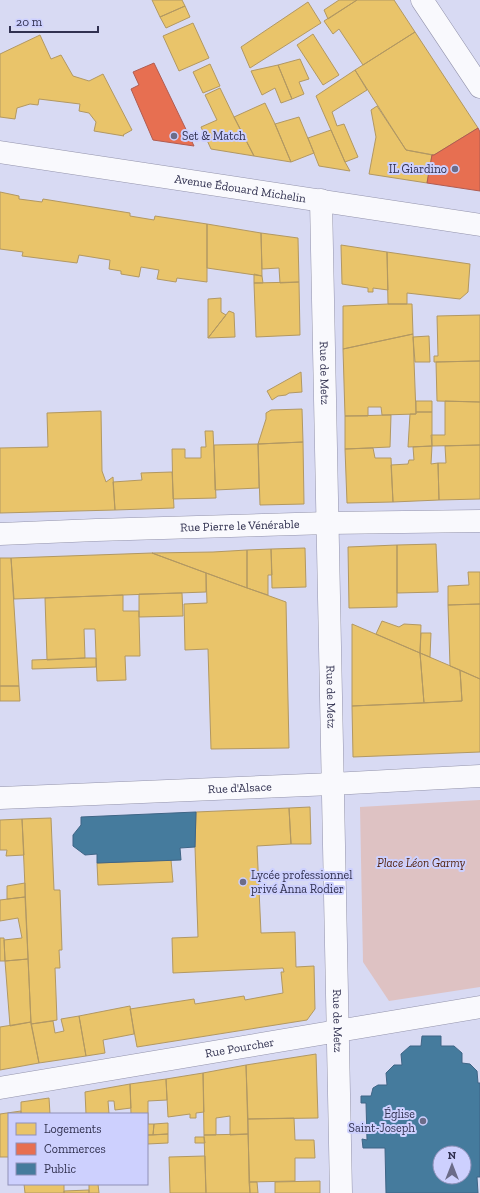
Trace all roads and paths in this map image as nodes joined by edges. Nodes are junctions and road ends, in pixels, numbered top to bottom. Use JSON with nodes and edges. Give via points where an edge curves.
{"nodes":[{"id":1,"x":422,"y":0,"type":"edge"},
{"id":2,"x":480,"y":87,"type":"edge"},
{"id":3,"x":0,"y":152,"type":"edge"},
{"id":4,"x":321,"y":200,"type":"junction"},
{"id":5,"x":480,"y":225,"type":"edge"},
{"id":6,"x":480,"y":521,"type":"edge"},
{"id":7,"x":328,"y":523,"type":"junction"},
{"id":8,"x":0,"y":534,"type":"edge"},
{"id":9,"x":480,"y":776,"type":"edge"},
{"id":10,"x":332,"y":784,"type":"junction"},
{"id":11,"x":0,"y":798,"type":"edge"},
{"id":12,"x":480,"y":1007,"type":"edge"},
{"id":13,"x":338,"y":1030,"type":"junction"},
{"id":14,"x":0,"y":1088,"type":"edge"},
{"id":15,"x":341,"y":1193,"type":"edge"}],
"edges":[{"from":1,"to":2,"type":"street"},
{"from":3,"to":4,"type":"street","name":"Avenue Édouard Michelin"},
{"from":4,"to":5,"type":"street","name":"Avenue Édouard Michelin"},
{"from":4,"to":7,"type":"street","name":"Rue de Metz"},
{"from":6,"to":7,"type":"street","name":"Rue Pierre le Vénérable"},
{"from":7,"to":8,"type":"street","name":"Rue Pierre le Vénérable"},
{"from":7,"to":10,"type":"street","name":"Rue de Metz"},
{"from":9,"to":10,"type":"street","name":"Rue d'Alsace"},
{"from":10,"to":11,"type":"street","name":"Rue d'Alsace"},
{"from":10,"to":13,"type":"street","name":"Rue de Metz"},
{"from":12,"to":13,"type":"street","name":"Rue Pourcher"},
{"from":13,"to":14,"type":"street","name":"Rue Pourcher"},
{"from":13,"to":15,"type":"street","name":"Rue de Metz"}]}
